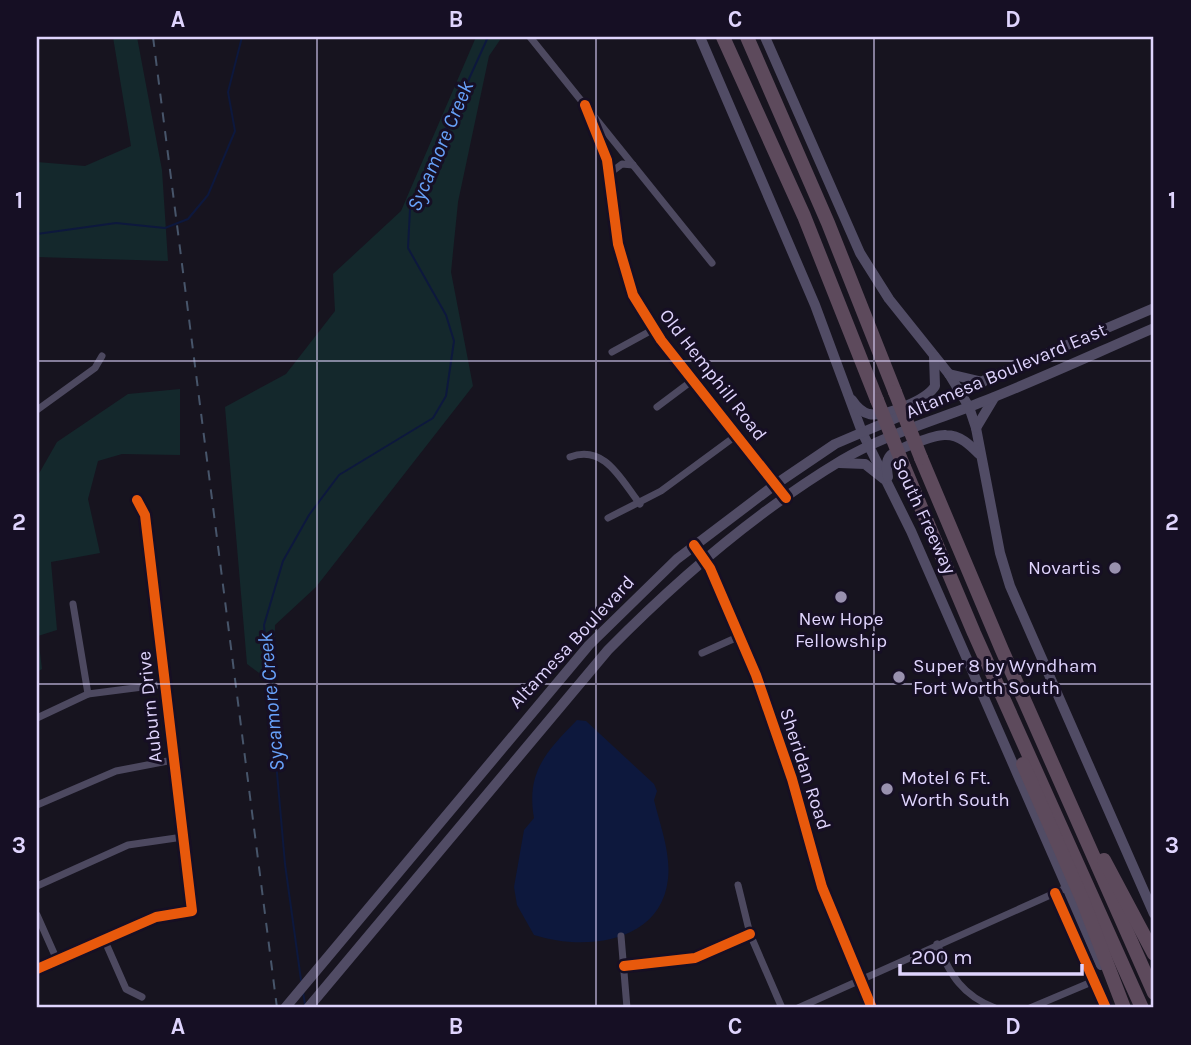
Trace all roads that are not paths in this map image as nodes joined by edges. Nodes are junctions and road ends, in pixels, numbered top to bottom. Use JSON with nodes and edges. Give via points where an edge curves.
{"nodes":[{"id":1,"x":530,"y":37,"type":"edge"},
{"id":2,"x":700,"y":37,"type":"edge"},
{"id":3,"x":723,"y":37,"type":"edge"},
{"id":4,"x":747,"y":37,"type":"edge"},
{"id":5,"x":765,"y":37,"type":"edge"},
{"id":6,"x":585,"y":105,"type":"junction"},
{"id":7,"x":633,"y":165,"type":"junction"},
{"id":8,"x":610,"y":173,"type":"junction"},
{"id":9,"x":712,"y":263,"type":"dead end"},
{"id":10,"x":1154,"y":308,"type":"edge"},
{"id":11,"x":1154,"y":328,"type":"edge"},
{"id":12,"x":654,"y":330,"type":"junction"},
{"id":13,"x":1065,"y":346,"type":"junction"},
{"id":14,"x":612,"y":352,"type":"dead end"},
{"id":15,"x":934,"y":353,"type":"junction"},
{"id":16,"x":102,"y":356,"type":"dead end"},
{"id":17,"x":1072,"y":363,"type":"junction"},
{"id":18,"x":949,"y":374,"type":"junction"},
{"id":19,"x":693,"y":380,"type":"junction"},
{"id":20,"x":984,"y":382,"type":"junction"},
{"id":21,"x":847,"y":391,"type":"junction"},
{"id":22,"x":961,"y":392,"type":"junction"},
{"id":23,"x":996,"y":397,"type":"junction"},
{"id":24,"x":657,"y":407,"type":"dead end"},
{"id":25,"x":852,"y":407,"type":"junction"},
{"id":26,"x":969,"y":407,"type":"junction"},
{"id":27,"x":37,"y":410,"type":"edge"},
{"id":28,"x":976,"y":428,"type":"junction"},
{"id":29,"x":862,"y":432,"type":"junction"},
{"id":30,"x":737,"y":435,"type":"junction"},
{"id":31,"x":838,"y":443,"type":"junction"},
{"id":32,"x":871,"y":446,"type":"junction"},
{"id":33,"x":979,"y":454,"type":"junction"},
{"id":34,"x":570,"y":457,"type":"dead end"},
{"id":35,"x":838,"y":463,"type":"junction"},
{"id":36,"x":889,"y":483,"type":"junction"},
{"id":37,"x":776,"y":484,"type":"junction"},
{"id":38,"x":786,"y":498,"type":"junction"},
{"id":39,"x":137,"y":500,"type":"dead end"},
{"id":40,"x":640,"y":504,"type":"junction"},
{"id":41,"x":608,"y":518,"type":"dead end"},
{"id":42,"x":694,"y":545,"type":"junction"},
{"id":43,"x":705,"y":560,"type":"junction"},
{"id":44,"x":73,"y":604,"type":"dead end"},
{"id":45,"x":974,"y":633,"type":"junction"},
{"id":46,"x":740,"y":636,"type":"junction"},
{"id":47,"x":702,"y":653,"type":"dead end"},
{"id":48,"x":166,"y":684,"type":"junction"},
{"id":49,"x":88,"y":694,"type":"junction"},
{"id":50,"x":37,"y":718,"type":"edge"},
{"id":51,"x":1037,"y":729,"type":"junction"},
{"id":52,"x":173,"y":760,"type":"junction"},
{"id":53,"x":37,"y":804,"type":"edge"},
{"id":54,"x":183,"y":837,"type":"junction"},
{"id":55,"x":738,"y":885,"type":"dead end"},
{"id":56,"x":37,"y":886,"type":"edge"},
{"id":57,"x":1061,"y":890,"type":"junction"},
{"id":58,"x":1154,"y":914,"type":"edge"},
{"id":59,"x":37,"y":915,"type":"edge"},
{"id":60,"x":750,"y":934,"type":"junction"},
{"id":61,"x":621,"y":936,"type":"dead end"},
{"id":62,"x":104,"y":939,"type":"junction"},
{"id":63,"x":937,"y":944,"type":"junction"},
{"id":64,"x":1154,"y":954,"type":"edge"},
{"id":65,"x":57,"y":960,"type":"junction"},
{"id":66,"x":624,"y":966,"type":"junction"},
{"id":67,"x":37,"y":969,"type":"edge"},
{"id":68,"x":859,"y":979,"type":"junction"},
{"id":69,"x":1094,"y":981,"type":"junction"},
{"id":70,"x":1154,"y":993,"type":"edge"},
{"id":71,"x":142,"y":997,"type":"dead end"},
{"id":72,"x":285,"y":1008,"type":"edge"},
{"id":73,"x":308,"y":1008,"type":"edge"},
{"id":74,"x":627,"y":1008,"type":"edge"},
{"id":75,"x":782,"y":1008,"type":"edge"},
{"id":76,"x":797,"y":1008,"type":"edge"},
{"id":77,"x":872,"y":1008,"type":"edge"},
{"id":78,"x":995,"y":1008,"type":"edge"},
{"id":79,"x":1030,"y":1008,"type":"edge"},
{"id":80,"x":1107,"y":1008,"type":"edge"},
{"id":81,"x":1122,"y":1008,"type":"edge"},
{"id":82,"x":1142,"y":1008,"type":"edge"}],
"edges":[{"from":1,"to":6,"type":"street","name":"Old Hemphill Road"},
{"from":2,"to":21,"type":"main road","name":"South Freeway","via":[[755,160]]},
{"from":3,"to":45,"type":"highway","name":"South Freeway","bridge":true,"via":[[817,247]]},
{"from":4,"to":51,"type":"highway","name":"South Freeway","bridge":true},
{"from":5,"to":15,"type":"main road","via":[[860,253],[888,299]]},
{"from":6,"to":7,"type":"street","name":"Old Hemphill Road"},
{"from":6,"to":8,"type":"street","name":"Old Hemphill Road"},
{"from":7,"to":8,"type":"street","via":[[622,164]]},
{"from":7,"to":9,"type":"street","name":"Old Hemphill Road"},
{"from":8,"to":12,"type":"street","name":"Old Hemphill Road","via":[[620,257],[633,295]]},
{"from":10,"to":13,"type":"main road","name":"Altamesa Boulevard East"},
{"from":11,"to":17,"type":"main road","name":"Altamesa Boulevard East"},
{"from":12,"to":14,"type":"street"},
{"from":12,"to":19,"type":"street","name":"Old Hemphill Road"},
{"from":13,"to":17,"type":"main road"},
{"from":13,"to":20,"type":"main road","name":"Altamesa Boulevard East"},
{"from":15,"to":18,"type":"main road"},
{"from":15,"to":21,"type":"main road","via":[[935,386],[920,401],[870,414],[858,407]]},
{"from":16,"to":27,"type":"street","via":[[95,368]]},
{"from":17,"to":23,"type":"main road","name":"Altamesa Boulevard East"},
{"from":18,"to":20,"type":"main road"},
{"from":18,"to":22,"type":"main road"},
{"from":19,"to":24,"type":"street"},
{"from":19,"to":30,"type":"street","name":"Old Hemphill Road"},
{"from":20,"to":22,"type":"main road","name":"Altamesa Boulevard East"},
{"from":21,"to":25,"type":"main road","name":"South Freeway"},
{"from":22,"to":26,"type":"main road"},
{"from":22,"to":29,"type":"main road","name":"Altamesa Boulevard"},
{"from":23,"to":26,"type":"main road","name":"Altamesa Boulevard East"},
{"from":23,"to":28,"type":"main road"},
{"from":25,"to":29,"type":"main road","name":"South Freeway"},
{"from":25,"to":31,"type":"main road","via":[[850,425]]},
{"from":26,"to":28,"type":"main road"},
{"from":26,"to":32,"type":"main road","name":"Altamesa Boulevard East"},
{"from":28,"to":33,"type":"main road"},
{"from":29,"to":31,"type":"main road","name":"Altamesa Boulevard"},
{"from":29,"to":32,"type":"main road","name":"South Freeway"},
{"from":30,"to":37,"type":"street","name":"Old Hemphill Road"},
{"from":30,"to":40,"type":"street"},
{"from":31,"to":37,"type":"main road","name":"Altamesa Boulevard"},
{"from":32,"to":35,"type":"main road","name":"Altamesa Boulevard"},
{"from":32,"to":36,"type":"main road","name":"South Freeway"},
{"from":33,"to":36,"type":"main road","via":[[956,437],[931,437],[889,457]]},
{"from":33,"to":58,"type":"main road","via":[[1010,586]]},
{"from":34,"to":40,"type":"street","via":[[600,456]]},
{"from":35,"to":36,"type":"main road","via":[[866,464]]},
{"from":35,"to":38,"type":"main road","name":"Altamesa Boulevard"},
{"from":36,"to":57,"type":"main road","name":"South Freeway"},
{"from":37,"to":38,"type":"street","name":"Old Hemphill Road"},
{"from":37,"to":42,"type":"main road","name":"Altamesa Boulevard"},
{"from":38,"to":43,"type":"main road","name":"Altamesa Boulevard"},
{"from":39,"to":48,"type":"street","name":"Auburn Drive","via":[[145,515]]},
{"from":40,"to":41,"type":"street"},
{"from":42,"to":43,"type":"street","name":"Sheridan Road"},
{"from":42,"to":72,"type":"main road","name":"Altamesa Boulevard","via":[[589,645]]},
{"from":43,"to":46,"type":"street","name":"Sheridan Road"},
{"from":43,"to":73,"type":"main road","name":"Altamesa Boulevard","via":[[608,650]]},
{"from":44,"to":49,"type":"street"},
{"from":45,"to":81,"type":"highway","via":[[973,646],[1083,901]]},
{"from":45,"to":82,"type":"highway","name":"South Freeway"},
{"from":46,"to":47,"type":"street"},
{"from":46,"to":68,"type":"street","name":"Sheridan Road","via":[[792,779],[822,887]]},
{"from":48,"to":49,"type":"street"},
{"from":48,"to":52,"type":"street","name":"Auburn Drive"},
{"from":49,"to":50,"type":"street"},
{"from":51,"to":64,"type":"highway"},
{"from":51,"to":70,"type":"highway","name":"South Freeway"},
{"from":52,"to":53,"type":"street","via":[[116,771]]},
{"from":52,"to":54,"type":"street","name":"Auburn Drive"},
{"from":54,"to":56,"type":"street","via":[[128,845]]},
{"from":54,"to":62,"type":"street","name":"Auburn Drive","via":[[192,911],[156,917]]},
{"from":55,"to":60,"type":"street"},
{"from":57,"to":63,"type":"street"},
{"from":57,"to":69,"type":"street"},
{"from":57,"to":81,"type":"main road","name":"South Freeway"},
{"from":59,"to":65,"type":"street"},
{"from":60,"to":66,"type":"street","via":[[695,958]]},
{"from":60,"to":75,"type":"street"},
{"from":61,"to":66,"type":"street"},
{"from":62,"to":65,"type":"street"},
{"from":62,"to":71,"type":"street","via":[[127,989]]},
{"from":63,"to":68,"type":"street"},
{"from":63,"to":78,"type":"street","via":[[958,985]]},
{"from":65,"to":67,"type":"street"},
{"from":66,"to":74,"type":"street"},
{"from":68,"to":76,"type":"street"},
{"from":68,"to":77,"type":"street","name":"Sheridan Road"},
{"from":69,"to":79,"type":"street"},
{"from":69,"to":80,"type":"street"}]}
